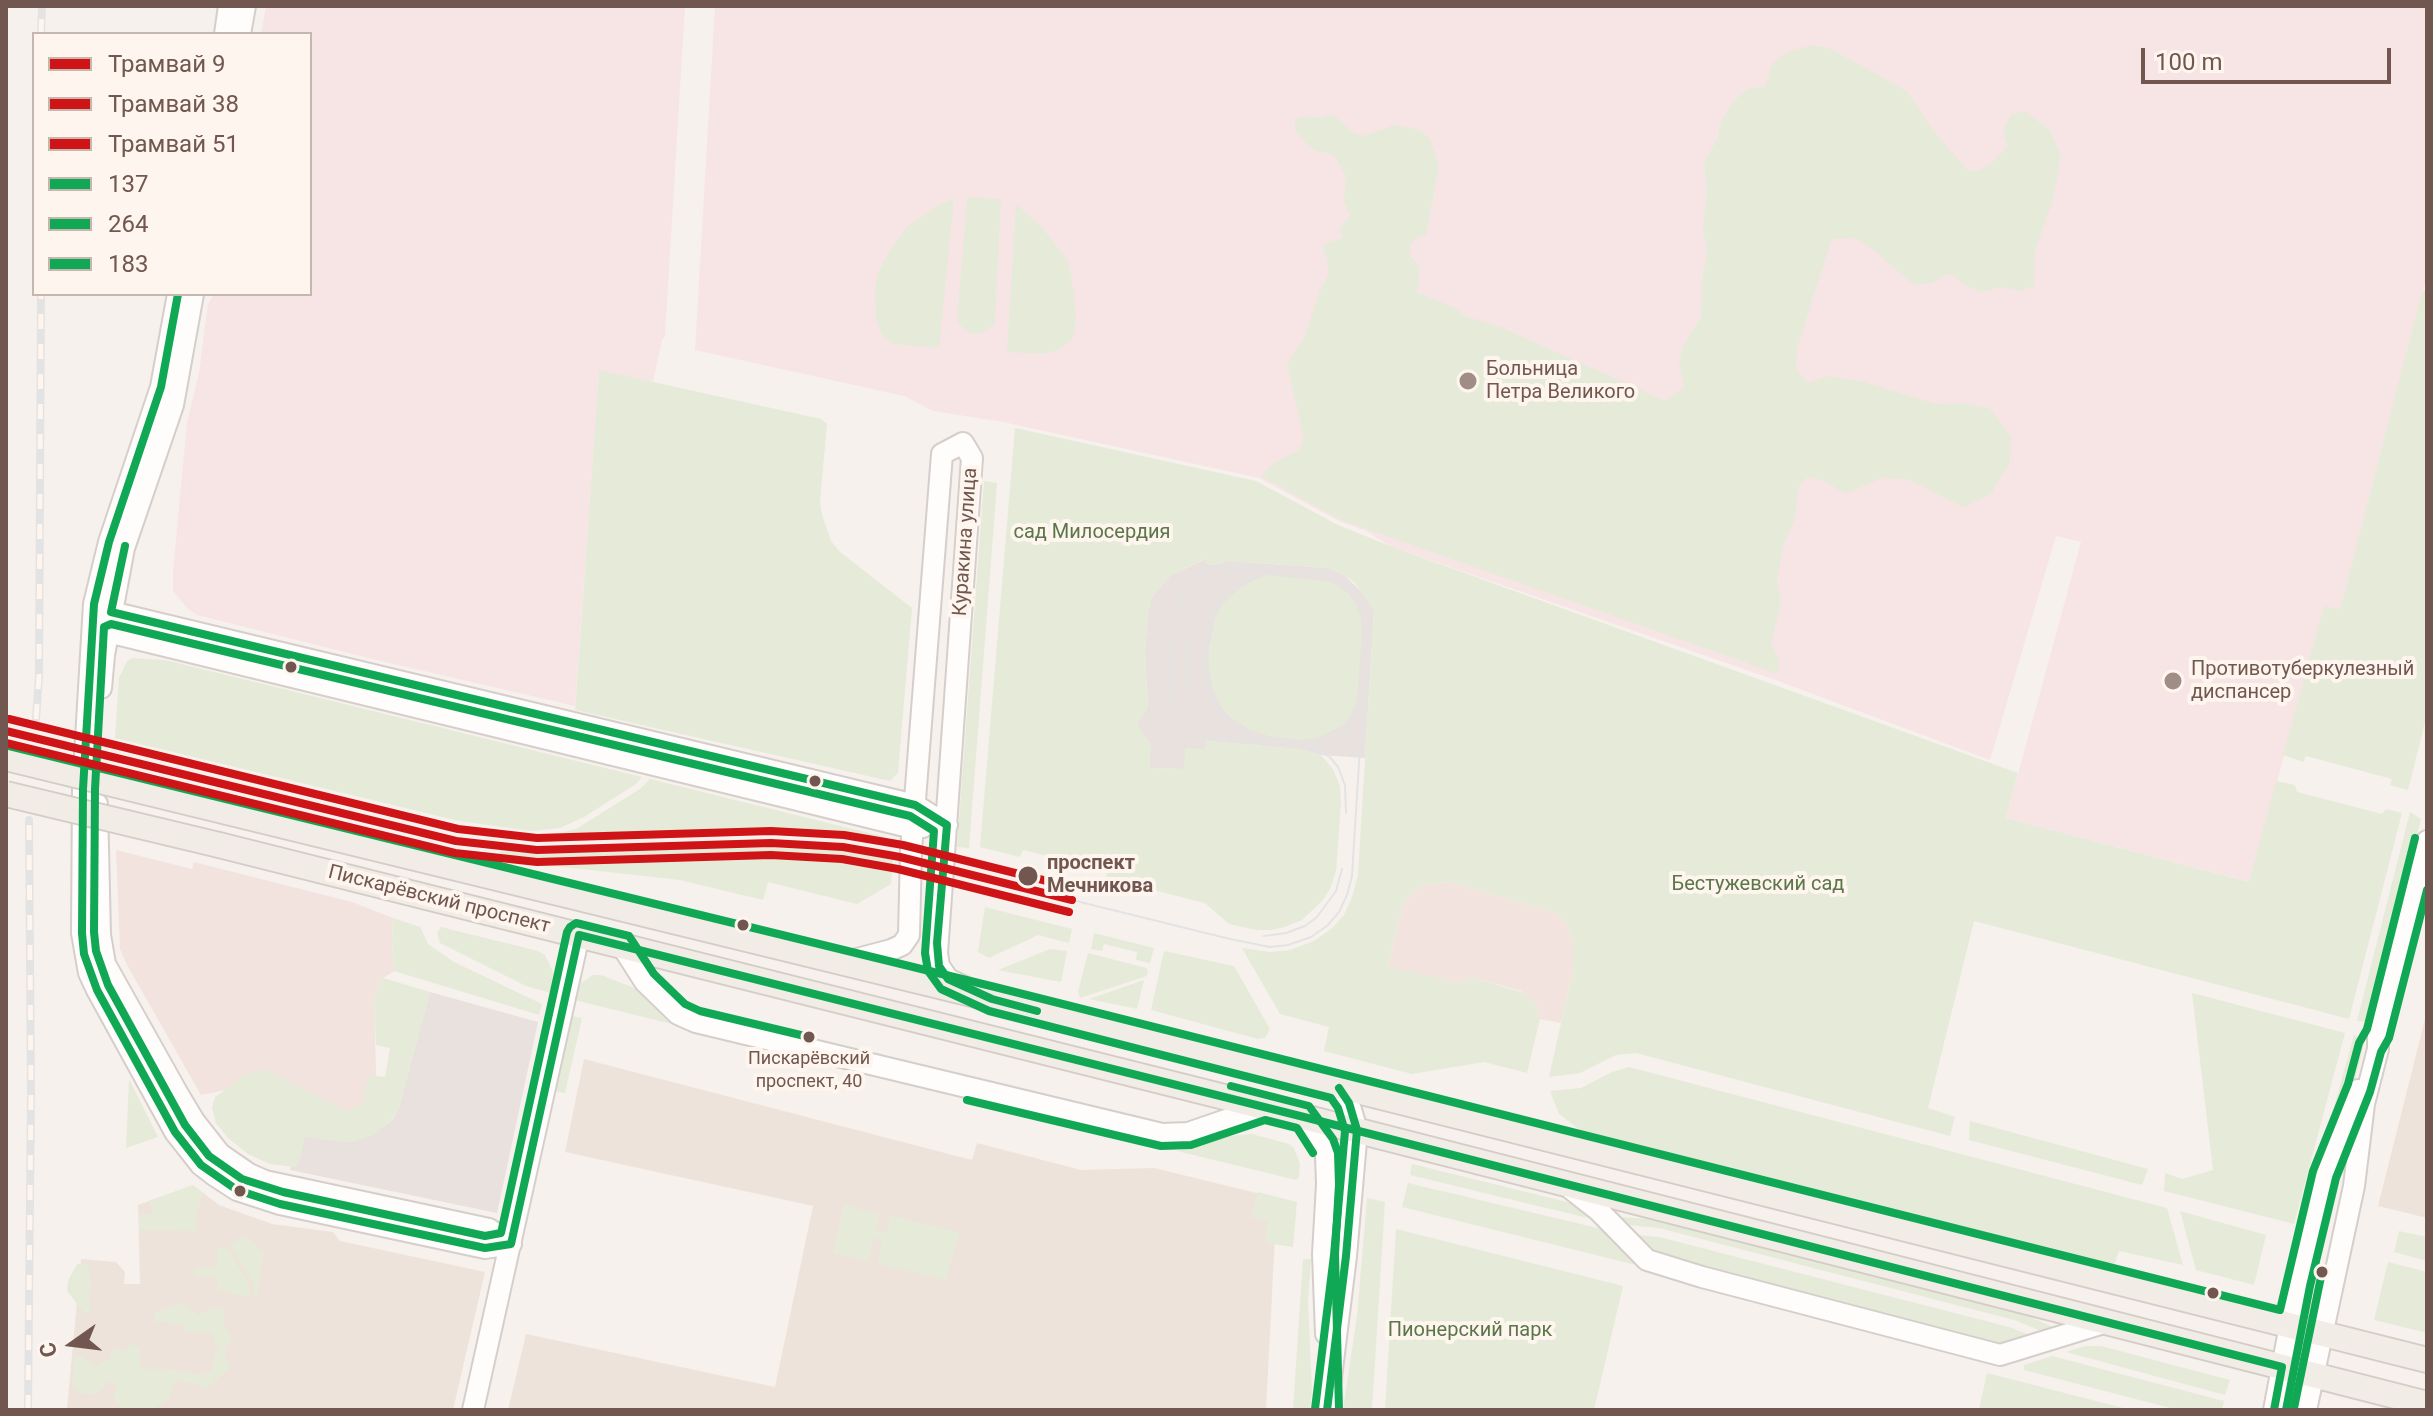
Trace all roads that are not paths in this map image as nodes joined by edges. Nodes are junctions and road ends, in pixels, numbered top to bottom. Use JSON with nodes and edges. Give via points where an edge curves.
{"nodes":[{"id":1,"x":229,"y":6,"type":"edge"},
{"id":2,"x":245,"y":6,"type":"edge"},
{"id":3,"x":225,"y":32,"type":"edge"},
{"id":4,"x":240,"y":32,"type":"edge"},
{"id":5,"x":178,"y":296,"type":"edge"},
{"id":6,"x":193,"y":296,"type":"edge"},
{"id":7,"x":104,"y":621,"type":"junction"},
{"id":8,"x":6,"y":758,"type":"edge"},
{"id":9,"x":6,"y":794,"type":"edge"},
{"id":10,"x":915,"y":805,"type":"junction"},
{"id":11,"x":947,"y":825,"type":"junction"},
{"id":12,"x":913,"y":828,"type":"junction"},
{"id":13,"x":2427,"y":841,"type":"edge"},
{"id":14,"x":579,"y":935,"type":"junction"},
{"id":15,"x":622,"y":946,"type":"junction"},
{"id":16,"x":842,"y":963,"type":"junction"},
{"id":17,"x":992,"y":999,"type":"junction"},
{"id":18,"x":2378,"y":1034,"type":"junction"},
{"id":19,"x":1338,"y":1087,"type":"junction"},
{"id":20,"x":1264,"y":1107,"type":"junction"},
{"id":21,"x":1304,"y":1117,"type":"junction"},
{"id":22,"x":1357,"y":1130,"type":"junction"},
{"id":23,"x":1563,"y":1183,"type":"junction"},
{"id":24,"x":511,"y":1244,"type":"junction"},
{"id":25,"x":2107,"y":1322,"type":"junction"},
{"id":26,"x":2289,"y":1325,"type":"junction"},
{"id":27,"x":2321,"y":1333,"type":"junction"},
{"id":28,"x":2427,"y":1360,"type":"edge"},
{"id":29,"x":2282,"y":1367,"type":"junction"},
{"id":30,"x":2312,"y":1375,"type":"junction"},
{"id":31,"x":1327,"y":1402,"type":"edge"},
{"id":32,"x":2427,"y":1404,"type":"edge"},
{"id":33,"x":473,"y":1410,"type":"edge"},
{"id":34,"x":2274,"y":1410,"type":"edge"},
{"id":35,"x":2306,"y":1410,"type":"edge"}],
"edges":[{"from":1,"to":3,"type":"street"},
{"from":2,"to":4,"type":"street"},
{"from":5,"to":7,"type":"street","via":[[161,387],[100,573]]},
{"from":6,"to":7,"type":"street","via":[[173,405]]},
{"from":7,"to":10,"type":"street"},
{"from":7,"to":12,"type":"street"},
{"from":7,"to":24,"type":"street","via":[[83,789],[84,954],[97,990],[175,1132],[207,1170],[255,1197],[485,1248]]},
{"from":8,"to":16,"type":"main road","name":"Пискарёвский проспект","bridge":true},
{"from":9,"to":14,"type":"main road","name":"Пискарёвский проспект","bridge":true},
{"from":10,"to":11,"type":"street"},
{"from":10,"to":11,"type":"street","name":"Куракина улица","via":[[942,454],[963,443],[972,458]]},
{"from":10,"to":12,"type":"street","name":"Куракина улица"},
{"from":11,"to":12,"type":"street"},
{"from":11,"to":17,"type":"street","name":"Куракина улица","via":[[939,966],[948,979]]},
{"from":12,"to":16,"type":"street","name":"Куракина улица","via":[[909,935],[891,950]]},
{"from":13,"to":18,"type":"street"},
{"from":14,"to":15,"type":"main road","name":"Пискарёвский проспект"},
{"from":14,"to":24,"type":"street"},
{"from":15,"to":20,"type":"main road","name":"Пискарёвский проспект"},
{"from":15,"to":20,"type":"street","via":[[645,982],[678,1014],[696,1022],[1162,1134],[1188,1133]]},
{"from":16,"to":17,"type":"main road","name":"Пискарёвский проспект"},
{"from":17,"to":19,"type":"main road","name":"Пискарёвский проспект"},
{"from":18,"to":26,"type":"street","via":[[2325,1174]]},
{"from":18,"to":27,"type":"street","via":[[2354,1186]]},
{"from":19,"to":22,"type":"street"},
{"from":19,"to":26,"type":"main road","name":"Пискарёвский проспект"},
{"from":20,"to":21,"type":"main road","name":"Пискарёвский проспект"},
{"from":21,"to":22,"type":"main road","name":"Пискарёвский проспект"},
{"from":21,"to":31,"type":"street","via":[[1326,1155]]},
{"from":22,"to":23,"type":"main road","name":"Пискарёвский проспект"},
{"from":22,"to":31,"type":"street"},
{"from":23,"to":25,"type":"main road","name":"Пискарёвский проспект"},
{"from":23,"to":25,"type":"street","via":[[1647,1260],[2000,1355]]},
{"from":24,"to":33,"type":"street"},
{"from":25,"to":29,"type":"main road","name":"Пискарёвский проспект"},
{"from":26,"to":27,"type":"main road","name":"Пискарёвский проспект"},
{"from":26,"to":29,"type":"street"},
{"from":27,"to":28,"type":"main road","name":"Пискарёвский проспект"},
{"from":27,"to":30,"type":"street"},
{"from":29,"to":30,"type":"main road","name":"Пискарёвский проспект"},
{"from":29,"to":34,"type":"street"},
{"from":30,"to":32,"type":"main road","name":"Пискарёвский проспект"},
{"from":30,"to":35,"type":"street"}]}
